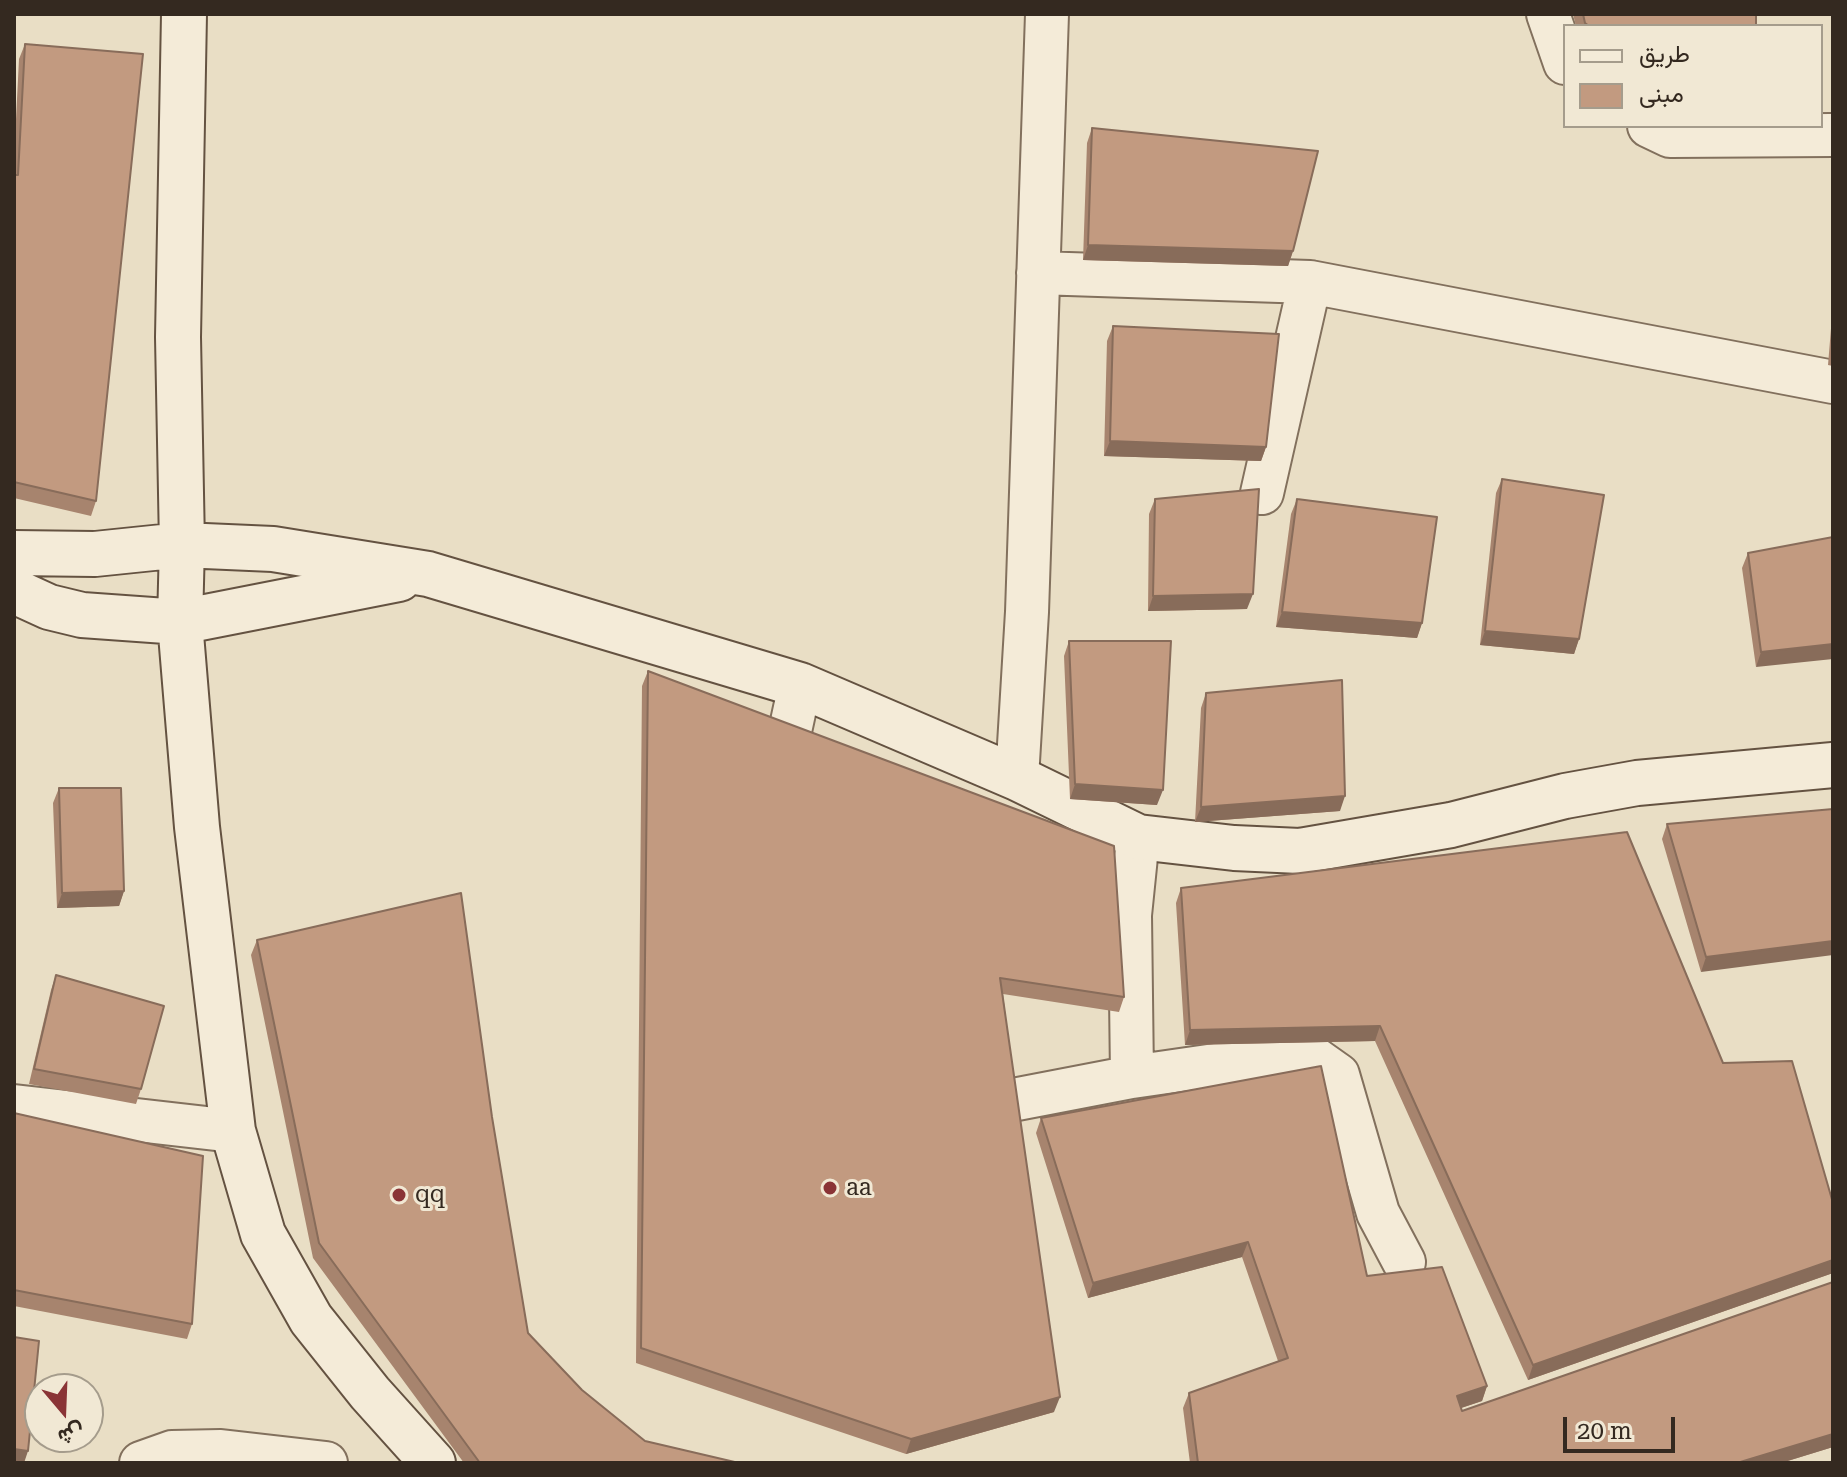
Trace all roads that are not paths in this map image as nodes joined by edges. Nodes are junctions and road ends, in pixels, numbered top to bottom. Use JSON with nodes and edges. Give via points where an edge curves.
{"nodes":[{"id":1,"x":184,"y":14,"type":"edge"},
{"id":2,"x":1047,"y":14,"type":"edge"},
{"id":3,"x":1548,"y":14,"type":"edge"},
{"id":4,"x":1563,"y":57,"type":"edge"},
{"id":5,"x":1653,"y":128,"type":"edge"},
{"id":6,"x":1833,"y":135,"type":"edge"},
{"id":7,"x":1038,"y":273,"type":"junction"},
{"id":8,"x":1310,"y":282,"type":"junction"},
{"id":9,"x":1833,"y":382,"type":"edge"},
{"id":10,"x":1262,"y":493,"type":"edge"},
{"id":11,"x":182,"y":545,"type":"junction"},
{"id":12,"x":14,"y":553,"type":"edge"},
{"id":13,"x":428,"y":574,"type":"junction"},
{"id":14,"x":14,"y":591,"type":"edge"},
{"id":15,"x":180,"y":622,"type":"junction"},
{"id":16,"x":800,"y":685,"type":"junction"},
{"id":17,"x":1833,"y":765,"type":"edge"},
{"id":18,"x":1017,"y":778,"type":"junction"},
{"id":19,"x":771,"y":814,"type":"edge"},
{"id":20,"x":1138,"y":837,"type":"junction"},
{"id":21,"x":1132,"y":1077,"type":"junction"},
{"id":22,"x":1002,"y":1102,"type":"edge"},
{"id":23,"x":14,"y":1106,"type":"edge"},
{"id":24,"x":233,"y":1131,"type":"junction"},
{"id":25,"x":1404,"y":1262,"type":"dead end"},
{"id":26,"x":141,"y":1463,"type":"edge"},
{"id":27,"x":326,"y":1463,"type":"edge"},
{"id":28,"x":433,"y":1463,"type":"edge"}],
"edges":[{"from":1,"to":11,"type":"street","via":[[178,337]]},
{"from":2,"to":7,"type":"street"},
{"from":3,"to":4,"type":"street"},
{"from":5,"to":6,"type":"street","via":[[1670,136]]},
{"from":7,"to":8,"type":"street"},
{"from":7,"to":18,"type":"street"},
{"from":8,"to":9,"type":"street"},
{"from":8,"to":10,"type":"street"},
{"from":11,"to":12,"type":"street","via":[[95,554]]},
{"from":11,"to":13,"type":"street","via":[[301,552]]},
{"from":11,"to":15,"type":"street"},
{"from":13,"to":15,"type":"street"},
{"from":13,"to":16,"type":"street"},
{"from":14,"to":15,"type":"street","via":[[82,615]]},
{"from":15,"to":24,"type":"street","via":[[197,827]]},
{"from":16,"to":18,"type":"street"},
{"from":16,"to":19,"type":"street"},
{"from":17,"to":20,"type":"street","via":[[1637,783],[1451,825],[1300,851]]},
{"from":18,"to":20,"type":"street"},
{"from":20,"to":21,"type":"street","via":[[1130,915]]},
{"from":21,"to":22,"type":"street"},
{"from":21,"to":25,"type":"street","via":[[1280,1056],[1314,1058],[1338,1075],[1378,1213]]},
{"from":23,"to":24,"type":"street"},
{"from":24,"to":28,"type":"street","via":[[263,1234],[311,1319]]},
{"from":26,"to":27,"type":"street","via":[[172,1452],[221,1451]]}]}
